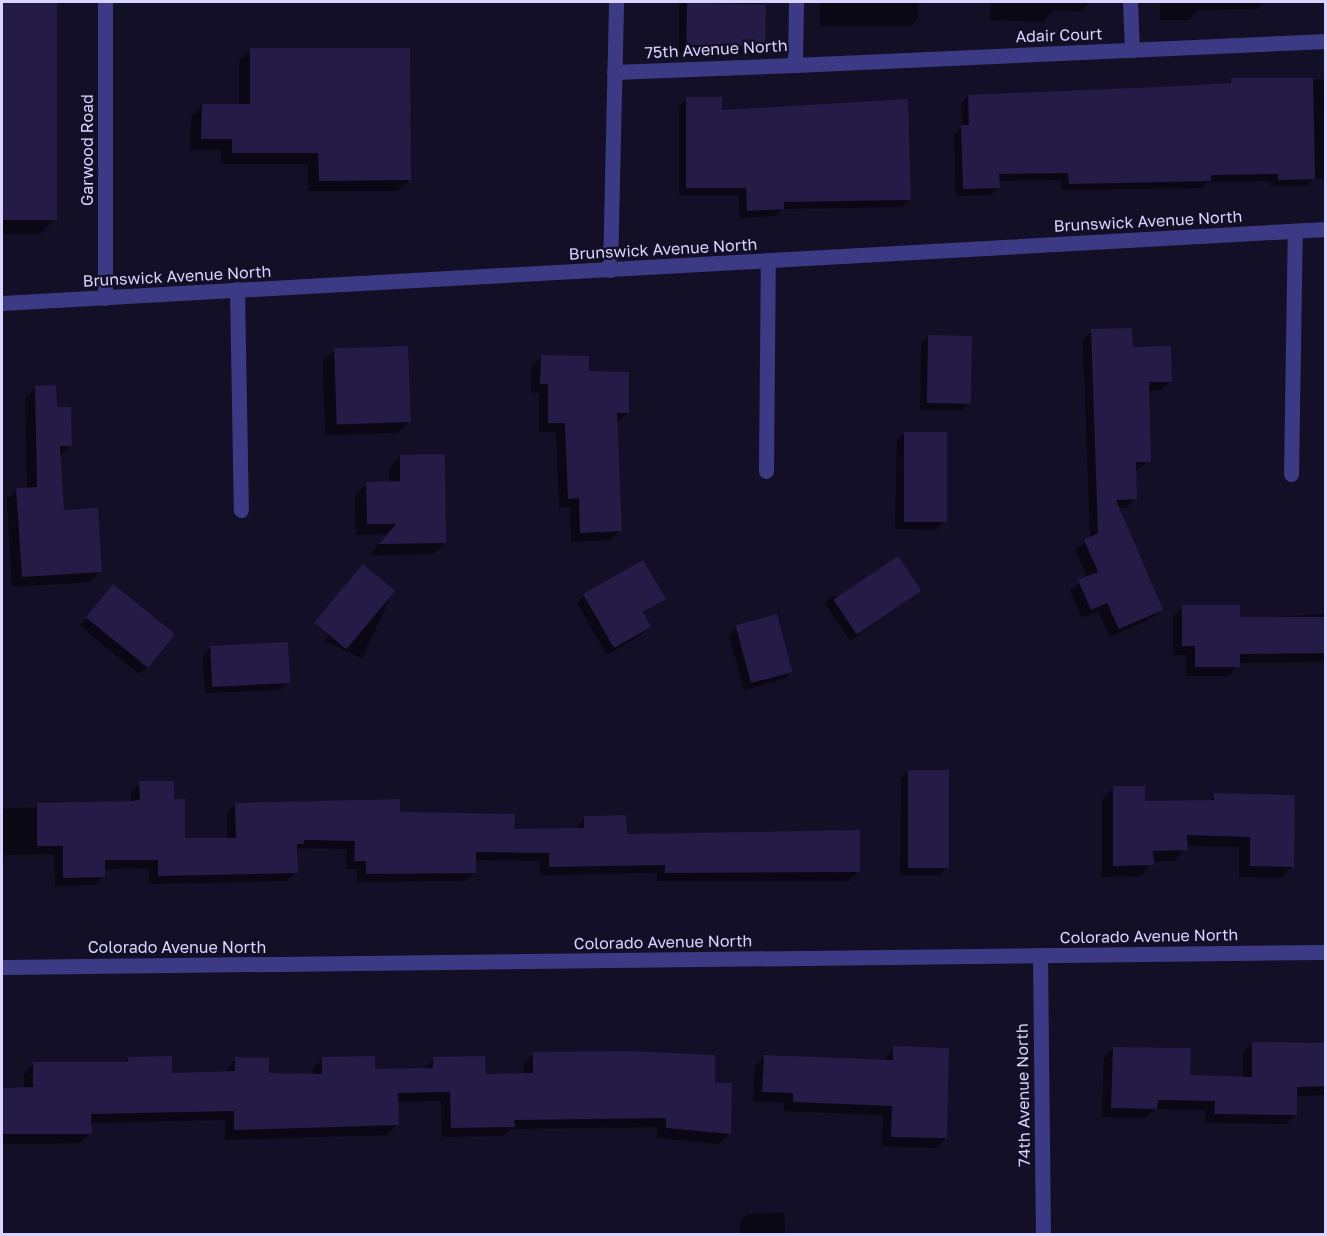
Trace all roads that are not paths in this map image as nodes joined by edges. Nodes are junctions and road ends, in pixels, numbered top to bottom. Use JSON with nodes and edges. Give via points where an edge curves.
{"nodes":[{"id":1,"x":105,"y":2,"type":"edge"},
{"id":2,"x":616,"y":2,"type":"edge"},
{"id":3,"x":796,"y":2,"type":"edge"},
{"id":4,"x":1130,"y":2,"type":"edge"},
{"id":5,"x":1326,"y":41,"type":"edge"},
{"id":6,"x":1132,"y":50,"type":"junction"},
{"id":7,"x":795,"y":64,"type":"junction"},
{"id":8,"x":614,"y":72,"type":"junction"},
{"id":9,"x":1326,"y":229,"type":"edge"},
{"id":10,"x":1295,"y":231,"type":"junction"},
{"id":11,"x":768,"y":262,"type":"junction"},
{"id":12,"x":610,"y":270,"type":"junction"},
{"id":13,"x":237,"y":290,"type":"junction"},
{"id":14,"x":105,"y":298,"type":"junction"},
{"id":15,"x":2,"y":303,"type":"edge"},
{"id":16,"x":766,"y":471,"type":"dead end"},
{"id":17,"x":1291,"y":474,"type":"dead end"},
{"id":18,"x":241,"y":510,"type":"dead end"},
{"id":19,"x":1326,"y":952,"type":"edge"},
{"id":20,"x":1040,"y":955,"type":"junction"},
{"id":21,"x":2,"y":967,"type":"edge"},
{"id":22,"x":1043,"y":1234,"type":"edge"}],
"edges":[{"from":1,"to":14,"type":"street","name":"Garwood Road"},
{"from":2,"to":8,"type":"street"},
{"from":3,"to":7,"type":"street","name":"75th Avenue North"},
{"from":4,"to":6,"type":"street"},
{"from":5,"to":6,"type":"street","name":"Adair Court"},
{"from":6,"to":7,"type":"street","name":"Adair Court"},
{"from":7,"to":8,"type":"street","name":"75th Avenue North"},
{"from":8,"to":12,"type":"street"},
{"from":9,"to":10,"type":"street","name":"Brunswick Avenue North"},
{"from":10,"to":11,"type":"street","name":"Brunswick Avenue North"},
{"from":10,"to":17,"type":"street"},
{"from":11,"to":12,"type":"street","name":"Brunswick Avenue North"},
{"from":11,"to":16,"type":"street"},
{"from":12,"to":13,"type":"street","name":"Brunswick Avenue North"},
{"from":13,"to":14,"type":"street","name":"Brunswick Avenue North"},
{"from":13,"to":18,"type":"street"},
{"from":14,"to":15,"type":"street","name":"Brunswick Avenue North"},
{"from":19,"to":20,"type":"street","name":"Colorado Avenue North"},
{"from":20,"to":21,"type":"street","name":"Colorado Avenue North"},
{"from":20,"to":22,"type":"street","name":"74th Avenue North"}]}
